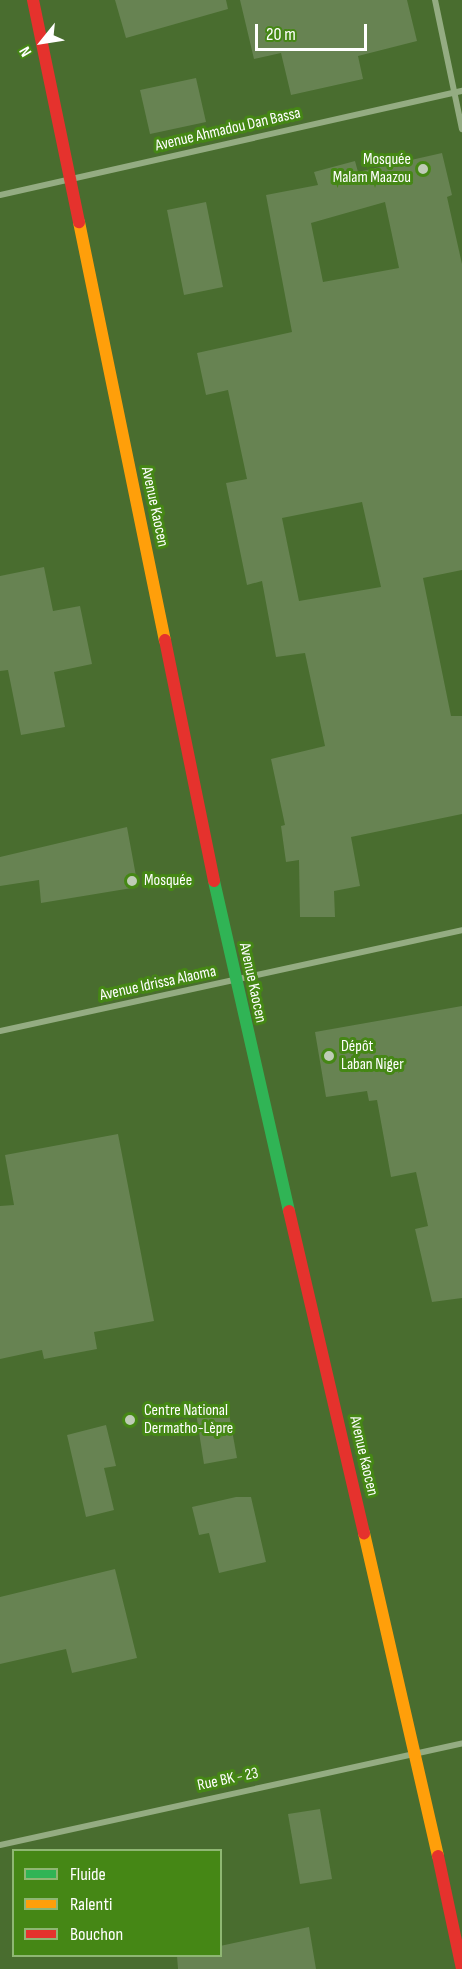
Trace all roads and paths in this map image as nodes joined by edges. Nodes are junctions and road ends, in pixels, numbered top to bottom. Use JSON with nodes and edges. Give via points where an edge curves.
{"nodes":[{"id":1,"x":33,"y":0,"type":"edge"},
{"id":2,"x":435,"y":0,"type":"edge"},
{"id":3,"x":462,"y":91,"type":"edge"},
{"id":4,"x":454,"y":92,"type":"junction"},
{"id":5,"x":462,"y":129,"type":"edge"},
{"id":6,"x":70,"y":180,"type":"junction"},
{"id":7,"x":0,"y":195,"type":"edge"},
{"id":8,"x":462,"y":930,"type":"edge"},
{"id":9,"x":234,"y":982,"type":"junction"},
{"id":10,"x":0,"y":1031,"type":"edge"},
{"id":11,"x":462,"y":1743,"type":"edge"},
{"id":12,"x":416,"y":1753,"type":"junction"},
{"id":13,"x":0,"y":1845,"type":"edge"},
{"id":14,"x":462,"y":1969,"type":"edge"}],
"edges":[{"from":1,"to":6,"type":"street","name":"Avenue Kaocen"},
{"from":2,"to":4,"type":"street"},
{"from":3,"to":4,"type":"street","name":"Avenue Ahmadou Dan Bassa"},
{"from":4,"to":5,"type":"street"},
{"from":4,"to":6,"type":"street","name":"Avenue Ahmadou Dan Bassa"},
{"from":6,"to":7,"type":"street","name":"Avenue Ahmadou Dan Bassa"},
{"from":6,"to":9,"type":"street","name":"Avenue Kaocen"},
{"from":8,"to":9,"type":"street","name":"Avenue Idrissa Alaoma"},
{"from":9,"to":10,"type":"street","name":"Avenue Idrissa Alaoma"},
{"from":9,"to":12,"type":"street","name":"Avenue Kaocen"},
{"from":11,"to":12,"type":"street","name":"Rue BK - 23"},
{"from":12,"to":13,"type":"street","name":"Rue BK - 23"},
{"from":12,"to":14,"type":"street","name":"Avenue Kaocen"}]}
